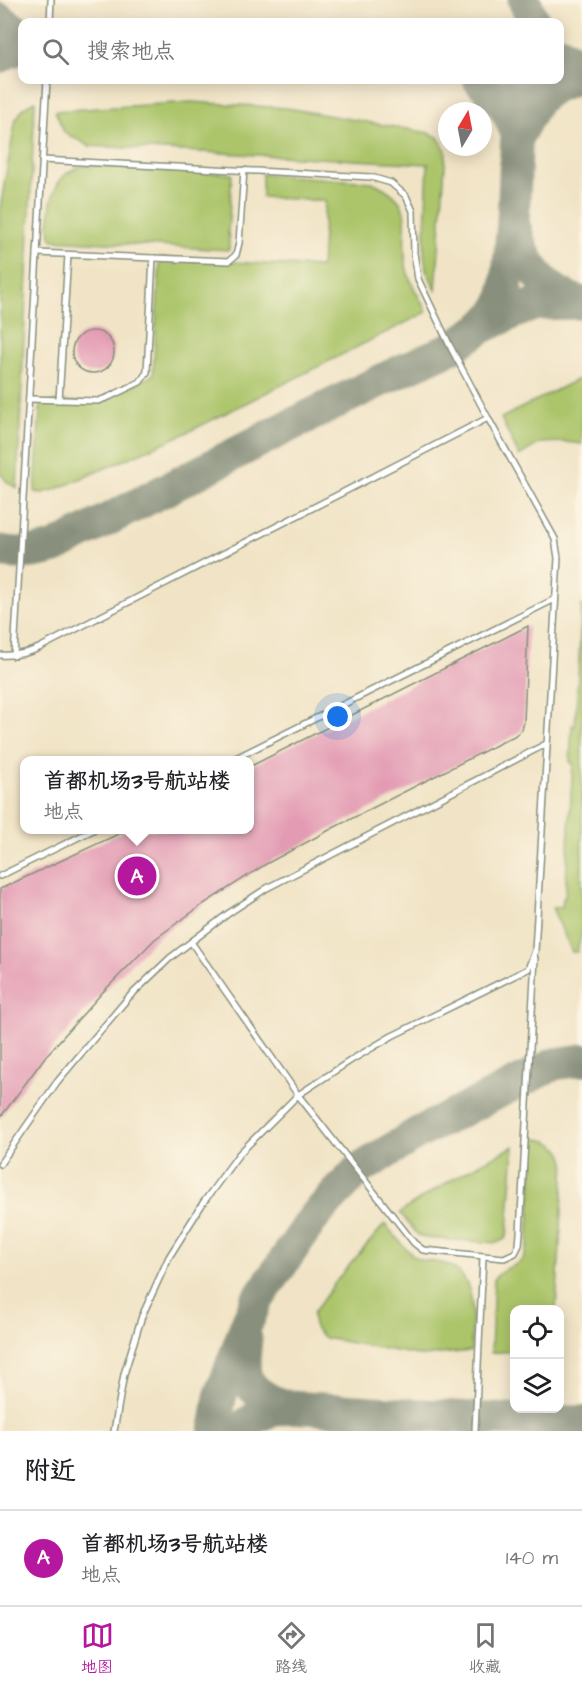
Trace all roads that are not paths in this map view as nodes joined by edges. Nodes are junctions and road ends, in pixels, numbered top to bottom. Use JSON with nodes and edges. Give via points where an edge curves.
{"nodes":[{"id":1,"x":51,"y":0,"type":"edge"},
{"id":2,"x":50,"y":18,"type":"edge"},
{"id":3,"x":47,"y":84,"type":"edge"},
{"id":4,"x":42,"y":160,"type":"junction"},
{"id":5,"x":244,"y":170,"type":"junction"},
{"id":6,"x":37,"y":253,"type":"junction"},
{"id":7,"x":68,"y":255,"type":"junction"},
{"id":8,"x":153,"y":258,"type":"junction"},
{"id":9,"x":29,"y":399,"type":"junction"},
{"id":10,"x":59,"y":400,"type":"junction"},
{"id":11,"x":488,"y":418,"type":"junction"},
{"id":12,"x":555,"y":599,"type":"junction"},
{"id":13,"x":0,"y":655,"type":"edge"},
{"id":14,"x":14,"y":656,"type":"junction"},
{"id":15,"x":546,"y":744,"type":"junction"},
{"id":16,"x":240,"y":756,"type":"edge"},
{"id":17,"x":85,"y":834,"type":"edge"},
{"id":18,"x":0,"y":876,"type":"edge"},
{"id":19,"x":191,"y":942,"type":"junction"},
{"id":20,"x":535,"y":951,"type":"junction"},
{"id":21,"x":298,"y":1095,"type":"junction"},
{"id":22,"x":0,"y":1164,"type":"edge"},
{"id":23,"x":483,"y":1257,"type":"junction"},
{"id":24,"x":114,"y":1431,"type":"edge"},
{"id":25,"x":475,"y":1431,"type":"edge"}],
"edges":[{"from":1,"to":2,"type":"lane"},
{"from":3,"to":4,"type":"lane"},
{"from":4,"to":5,"type":"lane"},
{"from":4,"to":6,"type":"lane"},
{"from":5,"to":8,"type":"lane","via":[[236,255],[229,261]]},
{"from":5,"to":11,"type":"lane","via":[[371,177],[391,183],[406,196],[414,211],[418,279]]},
{"from":6,"to":7,"type":"lane"},
{"from":6,"to":9,"type":"lane"},
{"from":7,"to":8,"type":"lane"},
{"from":7,"to":10,"type":"lane"},
{"from":8,"to":10,"type":"lane","via":[[147,372],[140,382],[98,401]]},
{"from":9,"to":10,"type":"lane"},
{"from":9,"to":14,"type":"lane"},
{"from":11,"to":12,"type":"lane","via":[[555,539]]},
{"from":11,"to":14,"type":"lane","via":[[39,648]]},
{"from":12,"to":15,"type":"lane"},
{"from":12,"to":16,"type":"lane"},
{"from":13,"to":14,"type":"lane"},
{"from":15,"to":19,"type":"lane","via":[[267,888]]},
{"from":15,"to":20,"type":"lane"},
{"from":17,"to":18,"type":"lane"},
{"from":19,"to":21,"type":"lane"},
{"from":19,"to":22,"type":"lane","via":[[128,998],[57,1082]]},
{"from":20,"to":21,"type":"lane","via":[[528,969],[392,1036]]},
{"from":20,"to":23,"type":"lane","via":[[519,1245],[515,1253],[504,1258]]},
{"from":21,"to":23,"type":"lane","via":[[414,1243],[423,1250]]},
{"from":21,"to":24,"type":"lane","via":[[239,1154],[169,1257],[142,1316],[124,1374]]},
{"from":23,"to":25,"type":"lane"}]}
